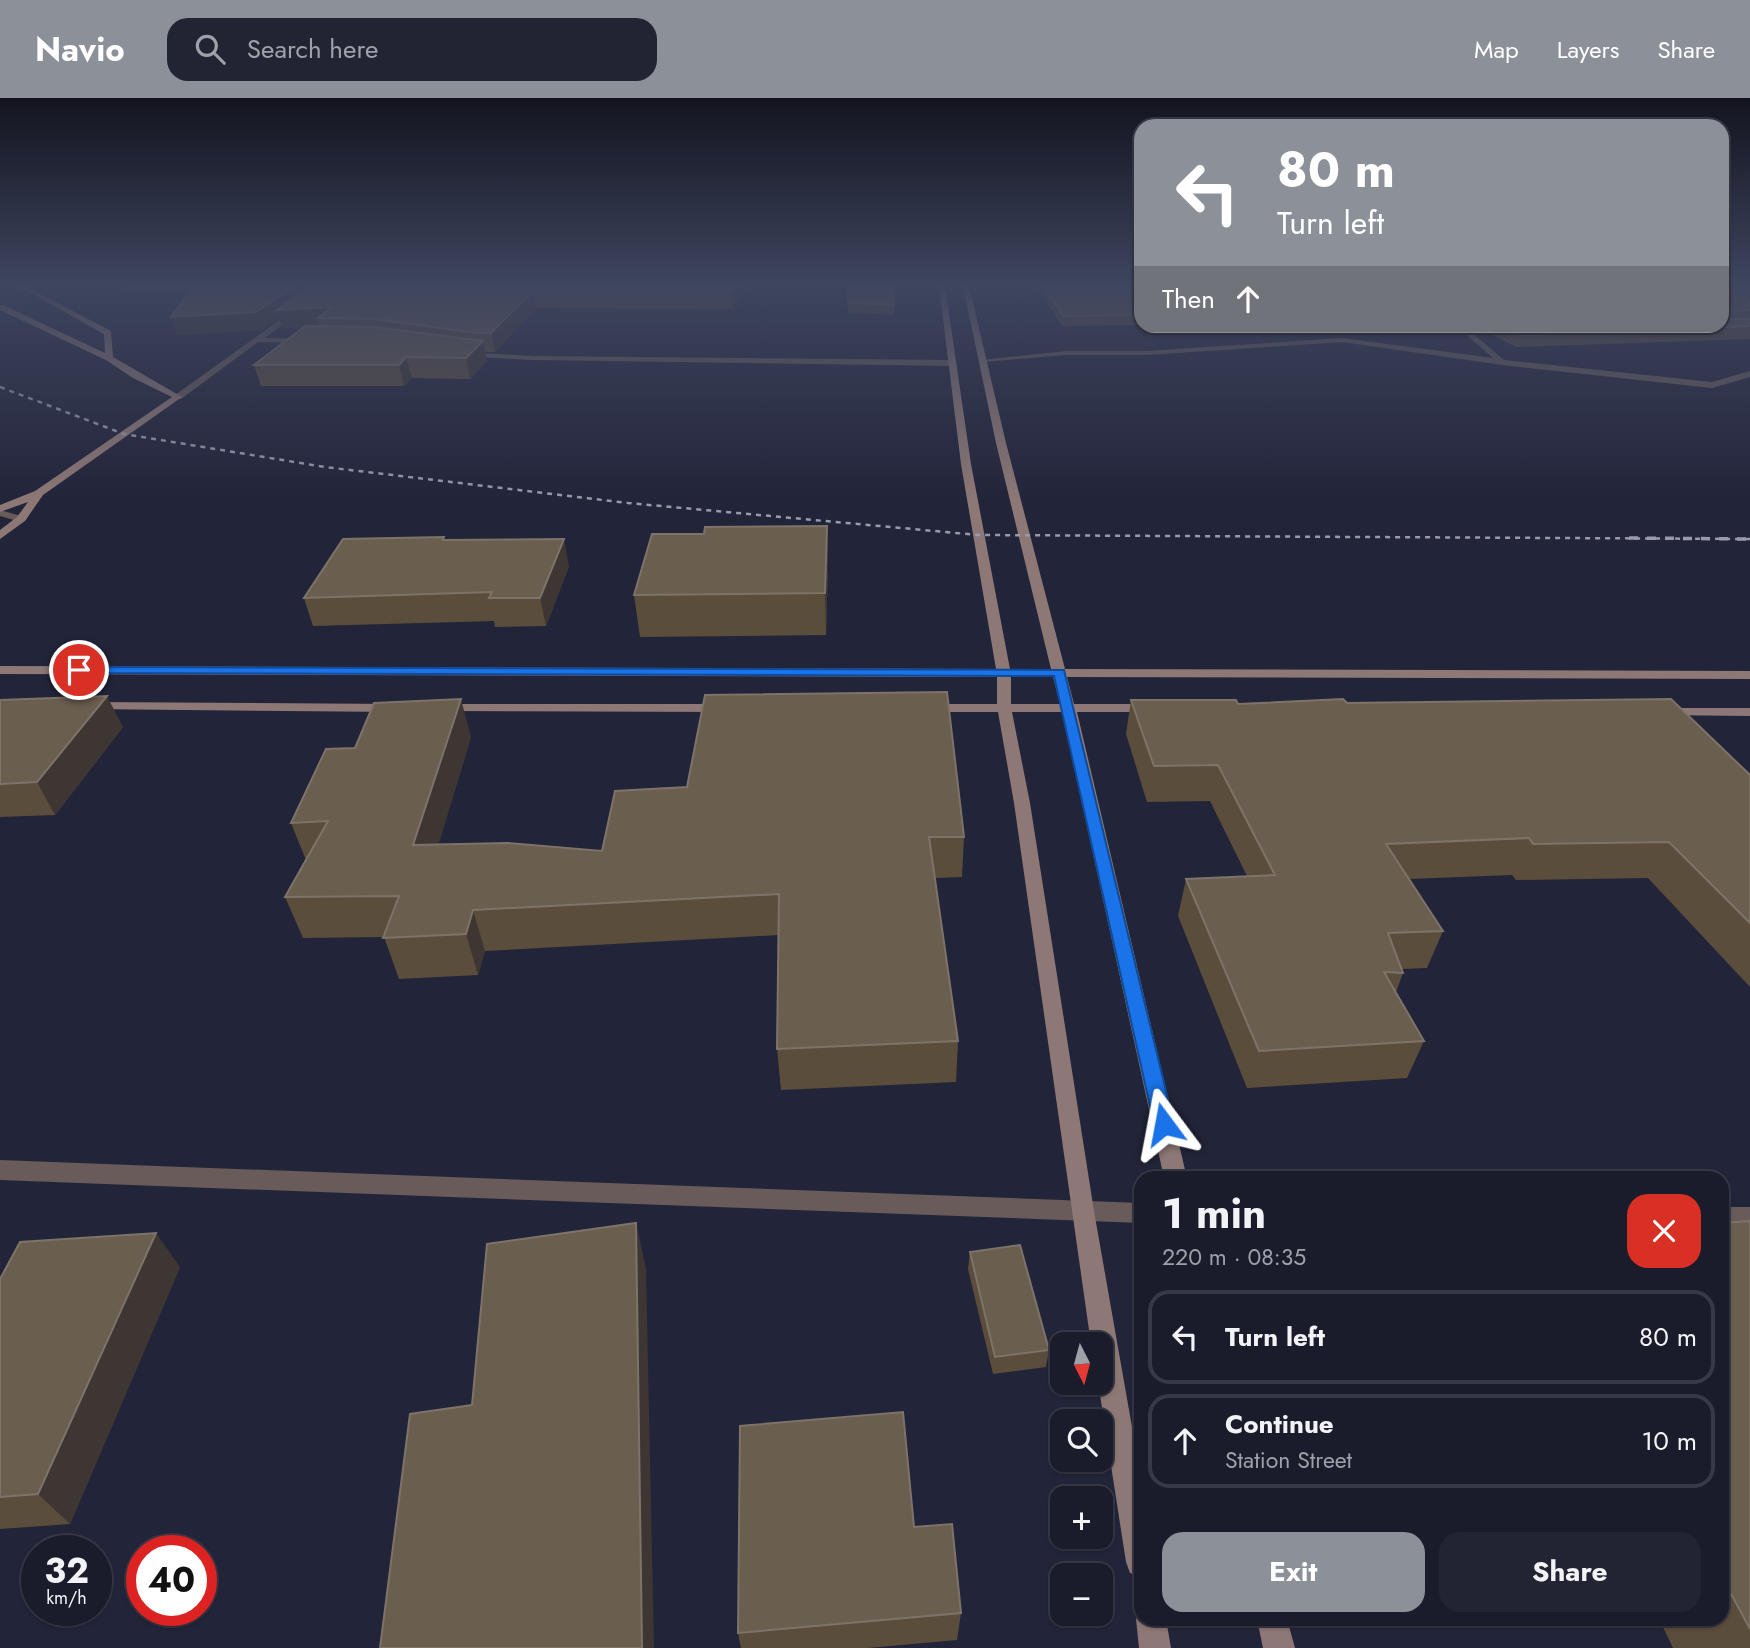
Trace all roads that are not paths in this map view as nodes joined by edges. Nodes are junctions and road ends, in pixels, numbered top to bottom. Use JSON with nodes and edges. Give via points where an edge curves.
{"nodes":[{"id":1,"x":109,"y":358,"type":"edge"},
{"id":2,"x":232,"y":358,"type":"edge"},
{"id":3,"x":561,"y":358,"type":"edge"},
{"id":4,"x":952,"y":358,"type":"edge"},
{"id":5,"x":1001,"y":358,"type":"edge"},
{"id":6,"x":1472,"y":358,"type":"edge"},
{"id":7,"x":1498,"y":358,"type":"edge"},
{"id":8,"x":984,"y":360,"type":"joint"},
{"id":9,"x":1502,"y":362,"type":"junction"},
{"id":10,"x":953,"y":363,"type":"junction"},
{"id":11,"x":1750,"y":374,"type":"edge"},
{"id":12,"x":178,"y":397,"type":"junction"},
{"id":13,"x":39,"y":493,"type":"junction"},
{"id":14,"x":0,"y":511,"type":"edge"},
{"id":15,"x":20,"y":519,"type":"junction"},
{"id":16,"x":0,"y":536,"type":"edge"},
{"id":17,"x":0,"y":670,"type":"edge"},
{"id":18,"x":1059,"y":673,"type":"junction"},
{"id":19,"x":1004,"y":674,"type":"junction"},
{"id":20,"x":1750,"y":675,"type":"edge"},
{"id":21,"x":69,"y":706,"type":"edge"},
{"id":22,"x":741,"y":708,"type":"edge"},
{"id":23,"x":913,"y":708,"type":"edge"},
{"id":24,"x":1004,"y":708,"type":"junction"},
{"id":25,"x":1068,"y":708,"type":"junction"},
{"id":26,"x":1161,"y":708,"type":"edge"},
{"id":27,"x":1653,"y":711,"type":"edge"},
{"id":28,"x":1750,"y":712,"type":"edge"},
{"id":29,"x":0,"y":1170,"type":"edge"},
{"id":30,"x":1175,"y":1171,"type":"edge"},
{"id":31,"x":1082,"y":1211,"type":"junction"},
{"id":32,"x":1134,"y":1213,"type":"edge"},
{"id":33,"x":1729,"y":1217,"type":"edge"},
{"id":34,"x":1750,"y":1217,"type":"edge"},
{"id":35,"x":1134,"y":1520,"type":"edge"},
{"id":36,"x":1151,"y":1626,"type":"edge"},
{"id":37,"x":1274,"y":1626,"type":"edge"},
{"id":38,"x":1155,"y":1648,"type":"edge"},
{"id":39,"x":1279,"y":1648,"type":"edge"}],
"edges":[{"from":1,"to":12,"type":"main road"},
{"from":2,"to":12,"type":"street"},
{"from":3,"to":10,"type":"street"},
{"from":4,"to":10,"type":"main road"},
{"from":5,"to":8,"type":"street"},
{"from":6,"to":9,"type":"street"},
{"from":7,"to":9,"type":"street"},
{"from":8,"to":18,"type":"main road"},
{"from":9,"to":11,"type":"street","via":[[1712,385]]},
{"from":10,"to":19,"type":"main road","via":[[966,464]]},
{"from":12,"to":13,"type":"main road"},
{"from":13,"to":14,"type":"main road"},
{"from":13,"to":15,"type":"main road"},
{"from":14,"to":15,"type":"street"},
{"from":15,"to":16,"type":"main road"},
{"from":17,"to":19,"type":"main road"},
{"from":18,"to":19,"type":"main road"},
{"from":18,"to":20,"type":"main road"},
{"from":18,"to":25,"type":"main road"},
{"from":19,"to":24,"type":"main road"},
{"from":21,"to":22,"type":"main road"},
{"from":23,"to":24,"type":"main road"},
{"from":24,"to":25,"type":"main road"},
{"from":24,"to":31,"type":"main road"},
{"from":25,"to":26,"type":"main road"},
{"from":25,"to":30,"type":"main road"},
{"from":27,"to":28,"type":"main road"},
{"from":29,"to":31,"type":"street"},
{"from":31,"to":32,"type":"street"},
{"from":31,"to":35,"type":"main road"},
{"from":33,"to":34,"type":"street"},
{"from":36,"to":38,"type":"main road"},
{"from":37,"to":39,"type":"main road"}]}
